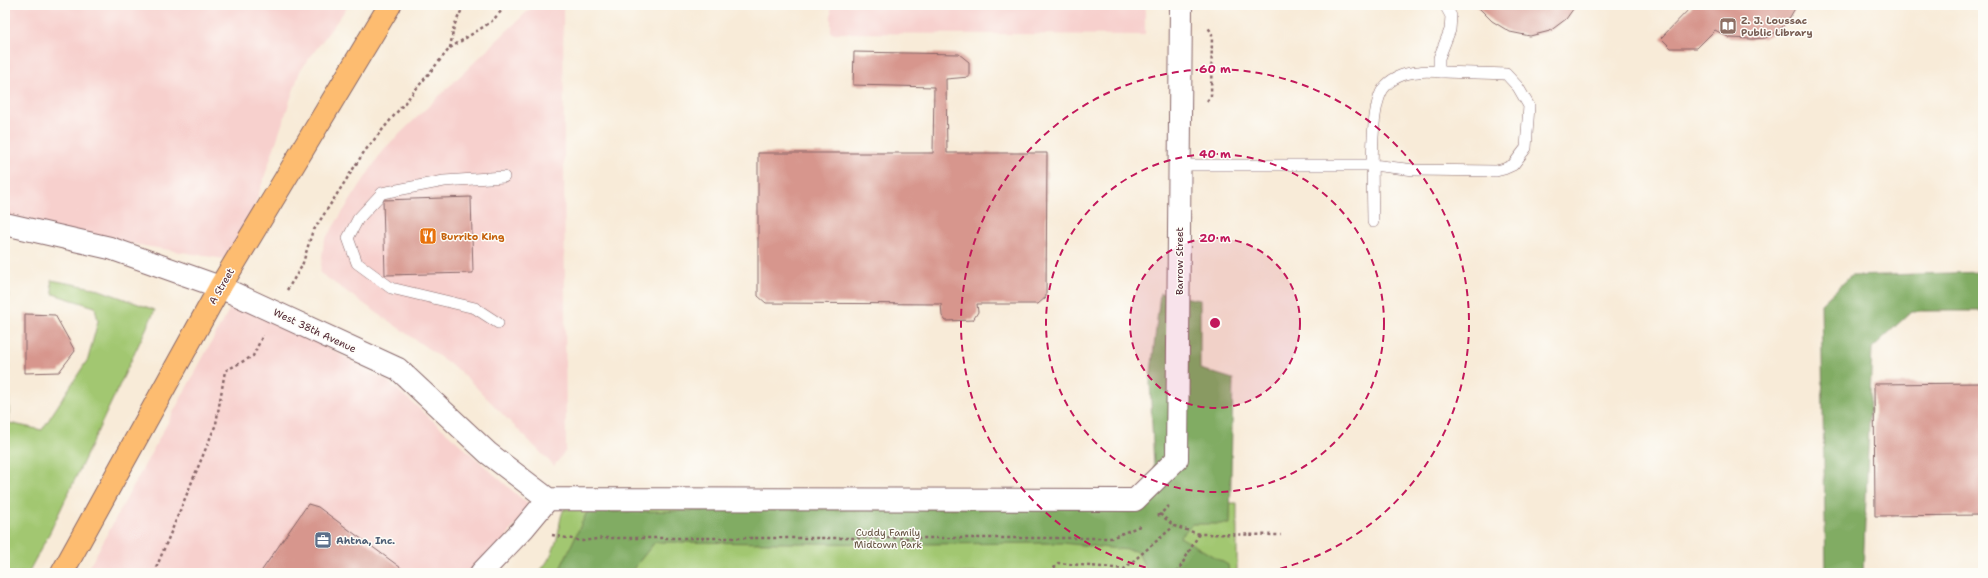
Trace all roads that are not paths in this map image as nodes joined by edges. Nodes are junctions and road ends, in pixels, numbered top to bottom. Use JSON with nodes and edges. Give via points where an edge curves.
{"nodes":[{"id":1,"x":390,"y":5,"type":"edge"},
{"id":2,"x":1181,"y":5,"type":"edge"},
{"id":3,"x":1445,"y":5,"type":"edge"},
{"id":4,"x":1439,"y":72,"type":"junction"},
{"id":5,"x":1179,"y":165,"type":"junction"},
{"id":6,"x":1374,"y":165,"type":"junction"},
{"id":7,"x":504,"y":177,"type":"dead end"},
{"id":8,"x":1373,"y":222,"type":"dead end"},
{"id":9,"x":5,"y":224,"type":"edge"},
{"id":10,"x":220,"y":287,"type":"junction"},
{"id":11,"x":498,"y":323,"type":"dead end"},
{"id":12,"x":548,"y":499,"type":"junction"},
{"id":13,"x":62,"y":573,"type":"edge"},
{"id":14,"x":481,"y":573,"type":"edge"}],
"edges":[{"from":1,"to":10,"type":"main road","name":"A Street"},
{"from":2,"to":5,"type":"street","name":"Barrow Street"},
{"from":3,"to":4,"type":"lane","via":[[1451,16],[1450,30],[1439,58]]},
{"from":4,"to":6,"type":"lane","via":[[1418,71],[1400,76],[1383,89],[1377,105],[1374,126]]},
{"from":4,"to":6,"type":"lane","via":[[1506,74],[1513,79],[1529,106],[1526,148],[1513,165],[1496,171],[1414,170]]},
{"from":5,"to":6,"type":"lane"},
{"from":5,"to":12,"type":"street","name":"Barrow Street","via":[[1177,459],[1135,500]]},
{"from":6,"to":8,"type":"lane"},
{"from":7,"to":11,"type":"lane","via":[[444,181],[382,193],[358,219],[348,238],[357,263],[391,288],[475,308]]},
{"from":9,"to":10,"type":"street","name":"West 38th Avenue","via":[[110,248]]},
{"from":10,"to":12,"type":"street","name":"West 38th Avenue","via":[[398,368],[488,453]]},
{"from":10,"to":13,"type":"main road","name":"A Street"},
{"from":12,"to":14,"type":"street"}]}
